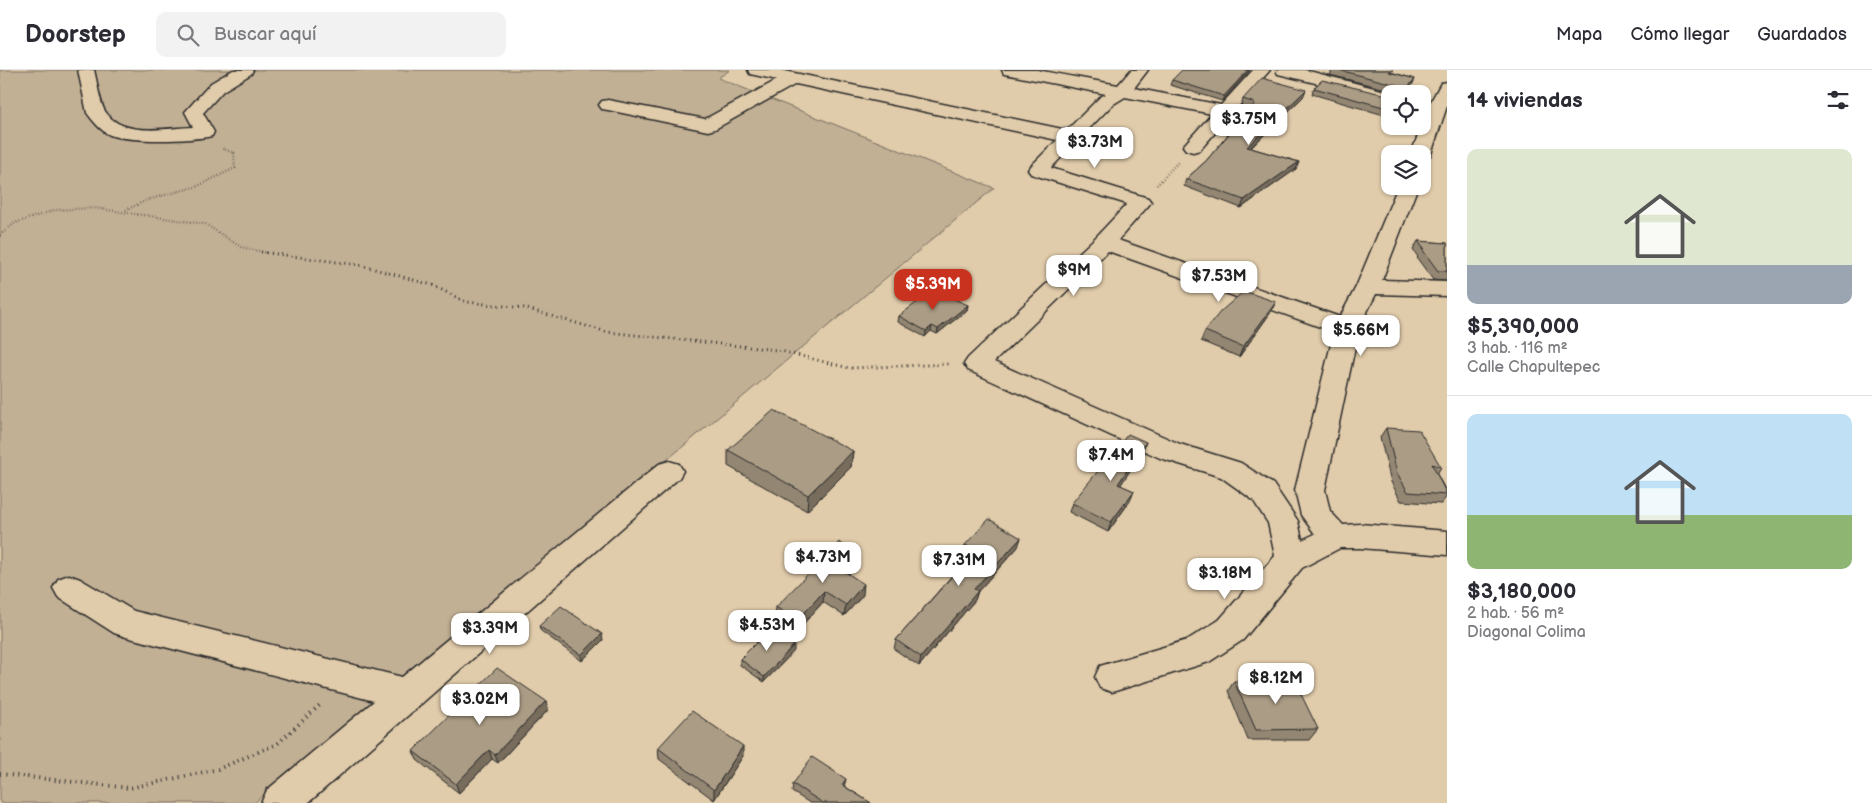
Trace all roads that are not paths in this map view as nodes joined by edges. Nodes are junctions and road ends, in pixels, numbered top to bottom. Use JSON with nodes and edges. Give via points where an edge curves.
{"nodes":[{"id":1,"x":86,"y":70,"type":"edge"},
{"id":2,"x":245,"y":70,"type":"edge"},
{"id":3,"x":756,"y":70,"type":"edge"},
{"id":4,"x":1010,"y":70,"type":"edge"},
{"id":5,"x":1140,"y":70,"type":"edge"},
{"id":6,"x":1262,"y":70,"type":"edge"},
{"id":7,"x":1284,"y":70,"type":"edge"},
{"id":8,"x":794,"y":78,"type":"junction"},
{"id":9,"x":1447,"y":88,"type":"edge"},
{"id":10,"x":1122,"y":92,"type":"junction"},
{"id":11,"x":1381,"y":94,"type":"edge"},
{"id":12,"x":608,"y":105,"type":"dead end"},
{"id":13,"x":1225,"y":111,"type":"junction"},
{"id":14,"x":1437,"y":118,"type":"edge"},
{"id":15,"x":1072,"y":137,"type":"junction"},
{"id":16,"x":1425,"y":145,"type":"edge"},
{"id":17,"x":1193,"y":146,"type":"road end"},
{"id":18,"x":1404,"y":195,"type":"edge"},
{"id":19,"x":1104,"y":242,"type":"junction"},
{"id":20,"x":1368,"y":287,"type":"junction"},
{"id":21,"x":1447,"y":289,"type":"edge"},
{"id":22,"x":1347,"y":328,"type":"junction"},
{"id":23,"x":669,"y":471,"type":"dead end"},
{"id":24,"x":1336,"y":537,"type":"junction"},
{"id":25,"x":1447,"y":542,"type":"edge"},
{"id":26,"x":1291,"y":559,"type":"junction"},
{"id":27,"x":69,"y":588,"type":"dead end"},
{"id":28,"x":1112,"y":677,"type":"dead end"},
{"id":29,"x":408,"y":694,"type":"junction"},
{"id":30,"x":280,"y":803,"type":"edge"}],
"edges":[{"from":1,"to":2,"type":"street","via":[[96,113],[114,130],[142,134],[204,132],[194,112],[217,87]]},
{"from":3,"to":8,"type":"street"},
{"from":4,"to":10,"type":"street"},
{"from":5,"to":10,"type":"street"},
{"from":6,"to":13,"type":"street"},
{"from":7,"to":11,"type":"street"},
{"from":8,"to":12,"type":"street","via":[[708,125]]},
{"from":8,"to":15,"type":"street"},
{"from":9,"to":14,"type":"street"},
{"from":10,"to":13,"type":"street"},
{"from":10,"to":15,"type":"street","via":[[1106,100]]},
{"from":13,"to":17,"type":"street"},
{"from":14,"to":16,"type":"street"},
{"from":15,"to":19,"type":"street","via":[[1038,170],[1141,202]]},
{"from":18,"to":20,"type":"street"},
{"from":19,"to":22,"type":"street"},
{"from":19,"to":26,"type":"street","via":[[977,364],[1170,451],[1230,470],[1263,492],[1283,521]]},
{"from":20,"to":21,"type":"street"},
{"from":20,"to":22,"type":"street"},
{"from":22,"to":24,"type":"street","via":[[1310,490],[1316,515]]},
{"from":23,"to":29,"type":"street"},
{"from":24,"to":25,"type":"street"},
{"from":24,"to":26,"type":"street"},
{"from":26,"to":28,"type":"street","via":[[1231,630],[1197,652]]},
{"from":27,"to":29,"type":"street","via":[[126,623]]},
{"from":29,"to":30,"type":"street"}]}
